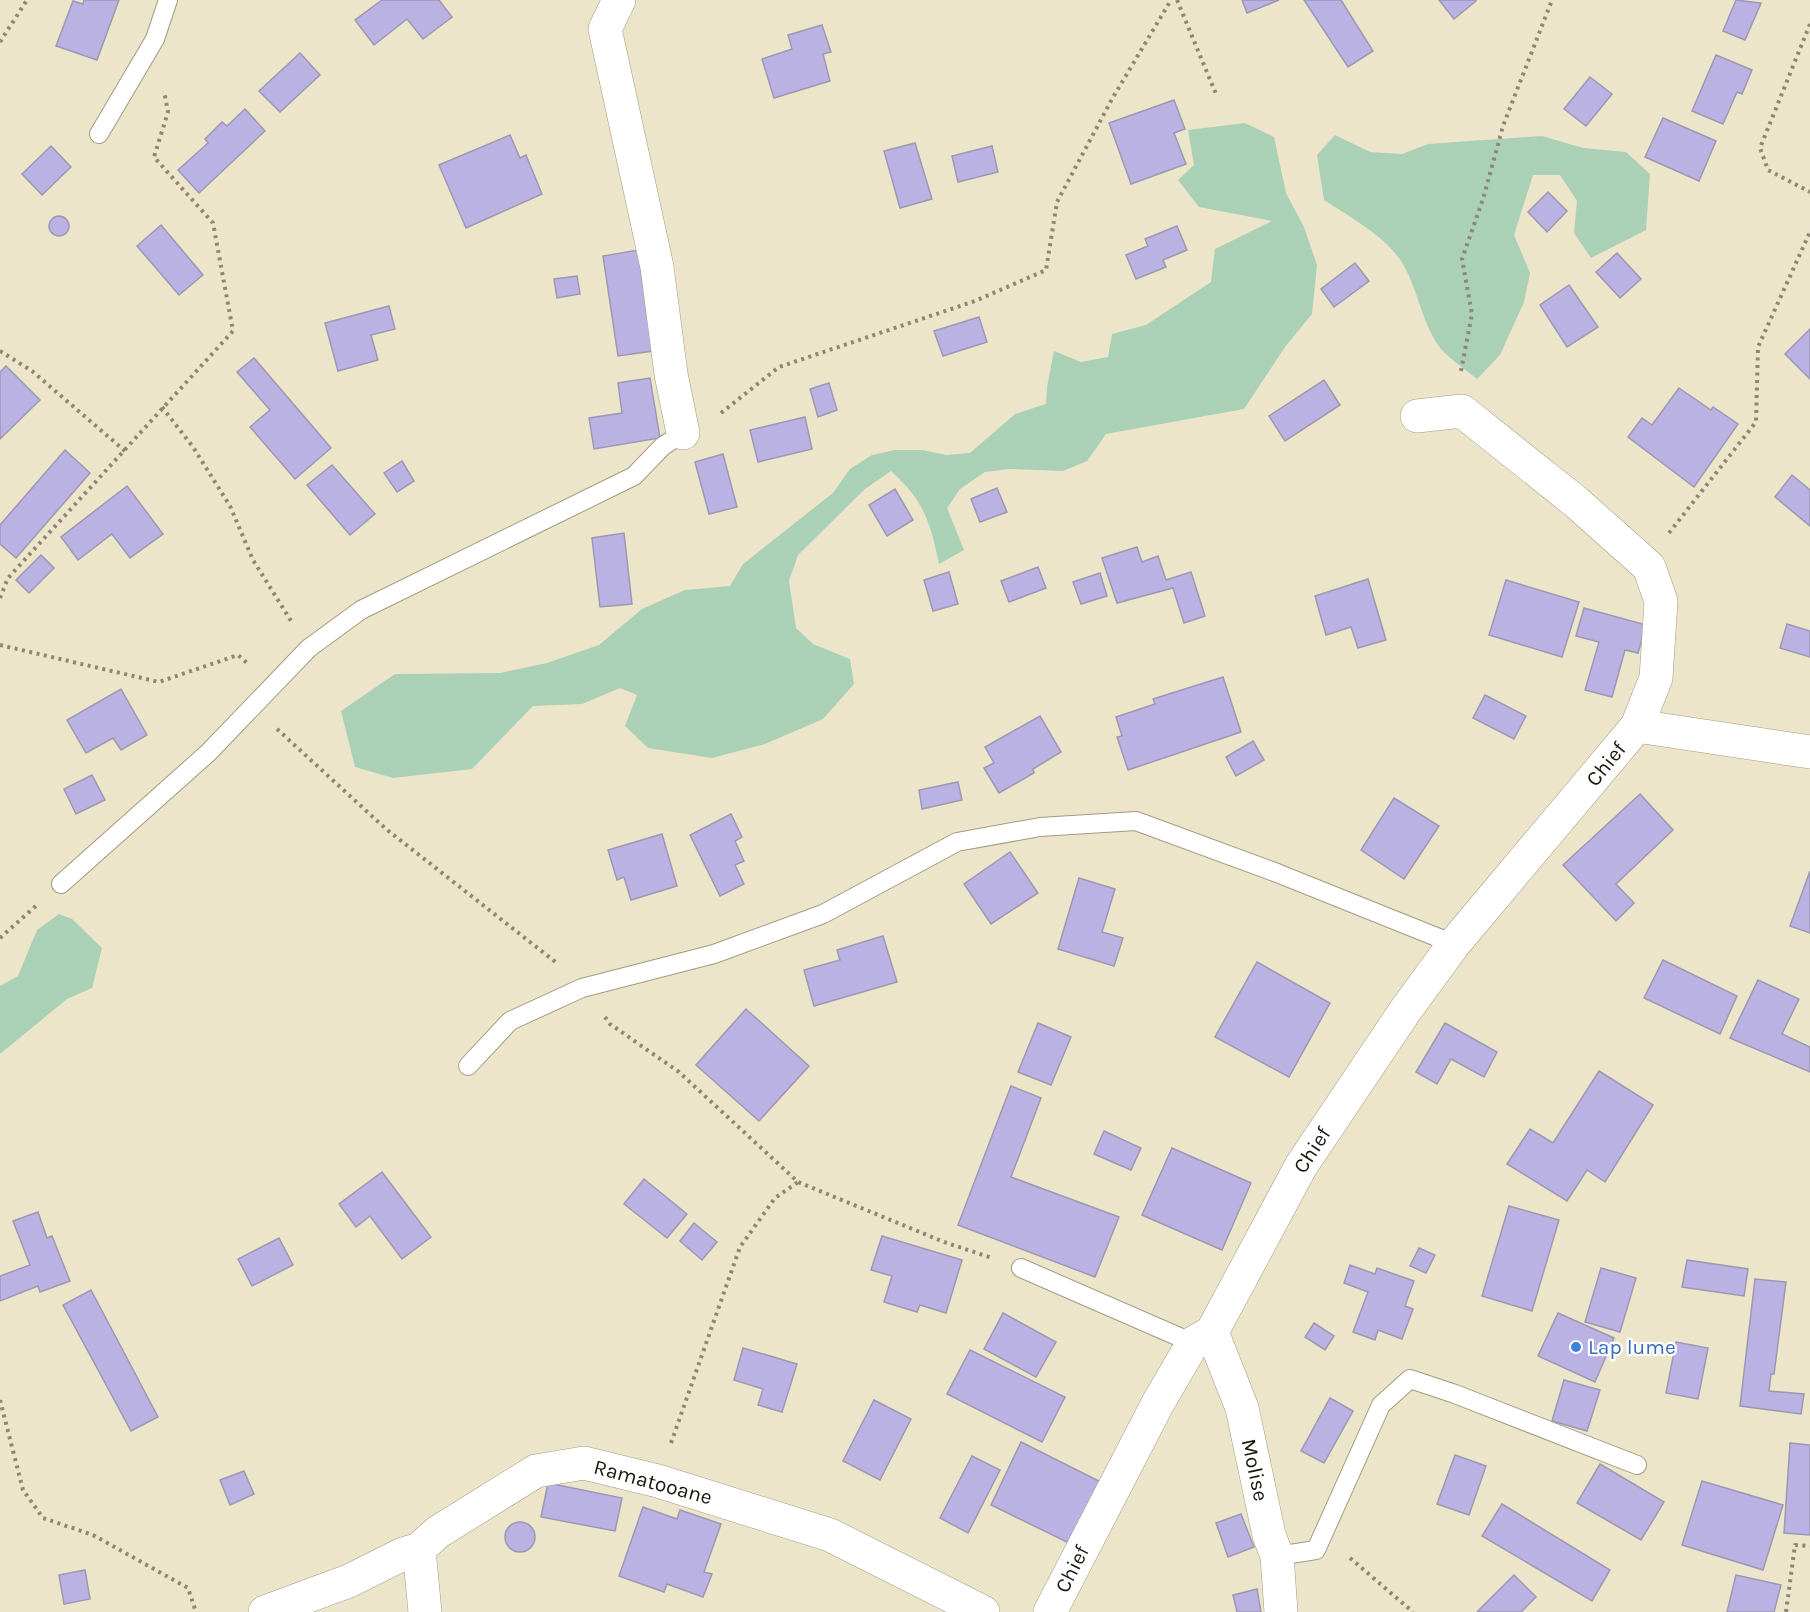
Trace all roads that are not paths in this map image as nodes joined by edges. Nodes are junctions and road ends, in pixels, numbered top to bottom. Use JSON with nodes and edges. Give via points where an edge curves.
{"nodes":[{"id":1,"x":168,"y":0,"type":"edge"},
{"id":2,"x":619,"y":0,"type":"edge"},
{"id":3,"x":99,"y":134,"type":"dead end"},
{"id":4,"x":1417,"y":416,"type":"dead end"},
{"id":5,"x":683,"y":433,"type":"joint"},
{"id":6,"x":1637,"y":726,"type":"junction"},
{"id":7,"x":1810,"y":752,"type":"edge"},
{"id":8,"x":61,"y":884,"type":"road end"},
{"id":9,"x":1454,"y":944,"type":"junction"},
{"id":10,"x":468,"y":1066,"type":"dead end"},
{"id":11,"x":1021,"y":1268,"type":"road end"},
{"id":12,"x":1203,"y":1338,"type":"junction"},
{"id":13,"x":1637,"y":1465,"type":"dead end"},
{"id":14,"x":419,"y":1550,"type":"junction"},
{"id":15,"x":1277,"y":1556,"type":"junction"},
{"id":16,"x":265,"y":1612,"type":"edge"},
{"id":17,"x":424,"y":1612,"type":"edge"},
{"id":18,"x":983,"y":1612,"type":"edge"},
{"id":19,"x":1050,"y":1612,"type":"edge"},
{"id":20,"x":1281,"y":1612,"type":"edge"}],
"edges":[{"from":1,"to":3,"type":"lane","via":[[155,39]]},
{"from":2,"to":5,"type":"street","via":[[605,29],[657,267]]},
{"from":4,"to":6,"type":"street","name":"Chief","via":[[1462,411],[1576,502],[1649,567],[1661,601],[1656,678]]},
{"from":5,"to":8,"type":"lane","via":[[663,446],[634,476],[361,610],[309,648],[208,753]]},
{"from":6,"to":7,"type":"street"},
{"from":6,"to":9,"type":"street","name":"Chief"},
{"from":9,"to":10,"type":"lane","via":[[1136,821],[1040,827],[957,842],[823,914],[714,954],[582,988],[510,1021]]},
{"from":9,"to":12,"type":"street","name":"Chief","via":[[1301,1166]]},
{"from":11,"to":12,"type":"lane"},
{"from":12,"to":15,"type":"street","name":"Molise","via":[[1242,1408]]},
{"from":12,"to":19,"type":"street","name":"Chief","via":[[1158,1403]]},
{"from":13,"to":15,"type":"lane","via":[[1410,1379],[1381,1405],[1316,1550]]},
{"from":14,"to":16,"type":"street","name":"Ramatooane","via":[[401,1554],[349,1581]]},
{"from":14,"to":17,"type":"street"},
{"from":14,"to":18,"type":"street","name":"Ramatooane","via":[[438,1532],[536,1471],[584,1463],[658,1481],[830,1535]]},
{"from":15,"to":20,"type":"street","name":"Molise"}]}
